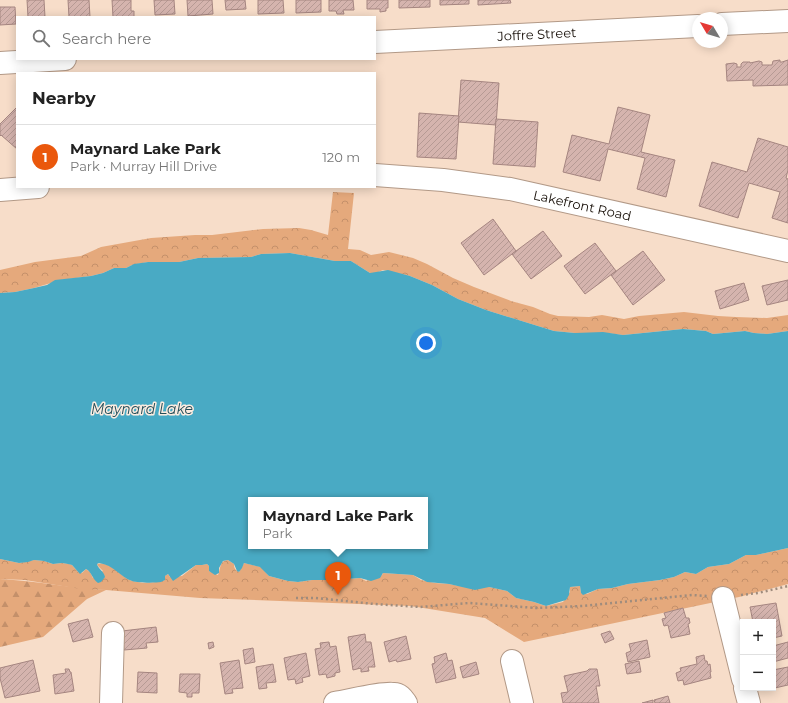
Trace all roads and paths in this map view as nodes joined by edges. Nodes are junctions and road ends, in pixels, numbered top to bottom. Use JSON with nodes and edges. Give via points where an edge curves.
{"nodes":[{"id":1,"x":788,"y":21,"type":"edge"},
{"id":2,"x":728,"y":24,"type":"edge"},
{"id":3,"x":692,"y":26,"type":"edge"},
{"id":4,"x":376,"y":42,"type":"edge"},
{"id":5,"x":49,"y":60,"type":"edge"},
{"id":6,"x":0,"y":63,"type":"edge"},
{"id":7,"x":376,"y":175,"type":"edge"},
{"id":8,"x":25,"y":188,"type":"edge"},
{"id":9,"x":0,"y":190,"type":"edge"},
{"id":10,"x":788,"y":251,"type":"edge"},
{"id":11,"x":788,"y":586,"type":"edge"},
{"id":12,"x":296,"y":598,"type":"dead end"},
{"id":13,"x":723,"y":598,"type":"junction"},
{"id":14,"x":113,"y":633,"type":"dead end"},
{"id":15,"x":512,"y":662,"type":"dead end"},
{"id":16,"x":740,"y":667,"type":"edge"},
{"id":17,"x":746,"y":691,"type":"edge"},
{"id":18,"x":111,"y":703,"type":"edge"},
{"id":19,"x":335,"y":703,"type":"edge"},
{"id":20,"x":406,"y":703,"type":"edge"},
{"id":21,"x":522,"y":703,"type":"edge"},
{"id":22,"x":749,"y":703,"type":"edge"}],
"edges":[{"from":1,"to":2,"type":"street"},
{"from":3,"to":4,"type":"street","name":"Joffre Street"},
{"from":5,"to":6,"type":"street"},
{"from":7,"to":10,"type":"street","name":"Lakefront Road","via":[[443,180],[510,189]]},
{"from":8,"to":9,"type":"street"},
{"from":11,"to":13,"type":"path"},
{"from":12,"to":13,"type":"path","via":[[420,606],[469,603],[536,608],[692,595]]},
{"from":13,"to":16,"type":"street"},
{"from":14,"to":18,"type":"street"},
{"from":15,"to":21,"type":"street"},
{"from":17,"to":22,"type":"street"},
{"from":19,"to":20,"type":"street","via":[[395,694]]}]}
